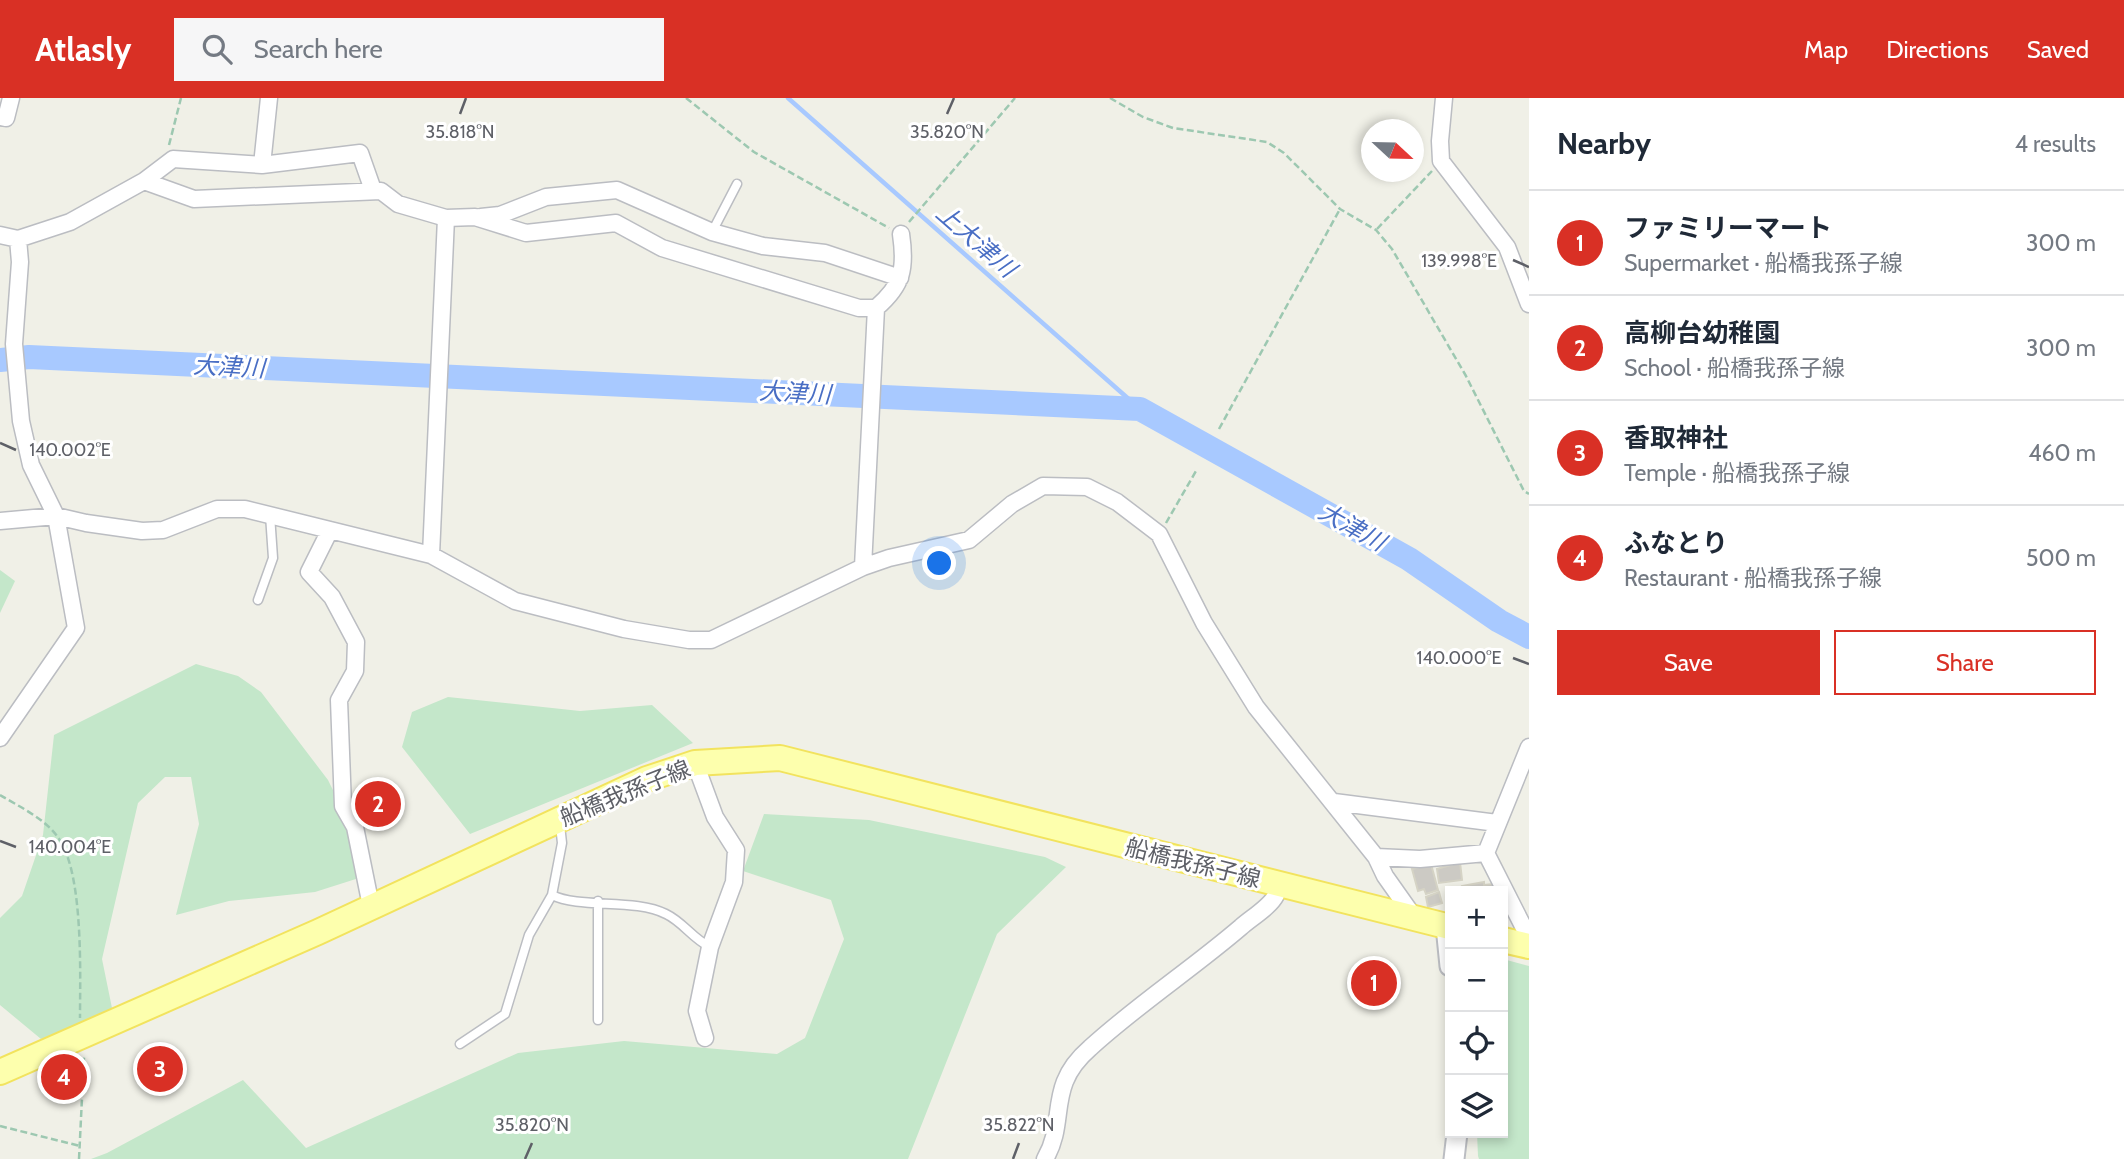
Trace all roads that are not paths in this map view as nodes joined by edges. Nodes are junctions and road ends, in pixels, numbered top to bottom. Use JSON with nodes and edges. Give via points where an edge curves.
{"nodes":[{"id":1,"x":11,"y":98,"type":"edge"},
{"id":2,"x":269,"y":98,"type":"edge"},
{"id":3,"x":1444,"y":98,"type":"edge"},
{"id":4,"x":0,"y":117,"type":"edge"},
{"id":5,"x":262,"y":165,"type":"junction"},
{"id":6,"x":144,"y":181,"type":"junction"},
{"id":7,"x":737,"y":184,"type":"dead end"},
{"id":8,"x":373,"y":190,"type":"junction"},
{"id":9,"x":475,"y":217,"type":"junction"},
{"id":10,"x":446,"y":218,"type":"junction"},
{"id":11,"x":712,"y":232,"type":"junction"},
{"id":12,"x":901,"y":234,"type":"road end"},
{"id":13,"x":0,"y":235,"type":"edge"},
{"id":14,"x":18,"y":239,"type":"junction"},
{"id":15,"x":900,"y":278,"type":"junction"},
{"id":16,"x":1529,"y":304,"type":"edge"},
{"id":17,"x":876,"y":308,"type":"junction"},
{"id":18,"x":270,"y":515,"type":"junction"},
{"id":19,"x":56,"y":516,"type":"junction"},
{"id":20,"x":0,"y":521,"type":"edge"},
{"id":21,"x":330,"y":530,"type":"junction"},
{"id":22,"x":431,"y":555,"type":"junction"},
{"id":23,"x":863,"y":567,"type":"junction"},
{"id":24,"x":258,"y":600,"type":"dead end"},
{"id":25,"x":0,"y":738,"type":"edge"},
{"id":26,"x":1529,"y":747,"type":"edge"},
{"id":27,"x":695,"y":763,"type":"junction"},
{"id":28,"x":1334,"y":802,"type":"junction"},
{"id":29,"x":559,"y":818,"type":"junction"},
{"id":30,"x":1497,"y":823,"type":"junction"},
{"id":31,"x":1486,"y":853,"type":"junction"},
{"id":32,"x":1376,"y":857,"type":"junction"},
{"id":33,"x":1278,"y":884,"type":"junction"},
{"id":34,"x":552,"y":895,"type":"junction"},
{"id":35,"x":598,"y":901,"type":"junction"},
{"id":36,"x":371,"y":906,"type":"junction"},
{"id":37,"x":1415,"y":918,"type":"junction"},
{"id":38,"x":1445,"y":925,"type":"edge"},
{"id":39,"x":1529,"y":938,"type":"edge"},
{"id":40,"x":1508,"y":941,"type":"edge"},
{"id":41,"x":1529,"y":946,"type":"edge"},
{"id":42,"x":710,"y":947,"type":"junction"},
{"id":43,"x":598,"y":1020,"type":"dead end"},
{"id":44,"x":705,"y":1038,"type":"dead end"},
{"id":45,"x":460,"y":1044,"type":"dead end"},
{"id":46,"x":0,"y":1072,"type":"edge"},
{"id":47,"x":1456,"y":1138,"type":"edge"},
{"id":48,"x":1045,"y":1159,"type":"edge"},
{"id":49,"x":1454,"y":1159,"type":"edge"}],
"edges":[{"from":1,"to":4,"type":"street","via":[[6,118]]},
{"from":2,"to":5,"type":"street"},
{"from":3,"to":16,"type":"street","via":[[1441,160],[1507,247]]},
{"from":5,"to":6,"type":"street","via":[[178,159],[165,162]]},
{"from":5,"to":8,"type":"street","via":[[360,153]]},
{"from":6,"to":8,"type":"street","via":[[194,199]]},
{"from":6,"to":14,"type":"street","via":[[70,222]]},
{"from":7,"to":11,"type":"lane"},
{"from":8,"to":10,"type":"street","via":[[398,204]]},
{"from":9,"to":10,"type":"street"},
{"from":9,"to":11,"type":"street","via":[[500,215],[546,197],[617,190]]},
{"from":9,"to":17,"type":"street","via":[[526,233],[616,223],[696,260],[859,308]]},
{"from":10,"to":22,"type":"street"},
{"from":11,"to":15,"type":"street","via":[[763,246],[825,253]]},
{"from":12,"to":15,"type":"street","via":[[905,268]]},
{"from":13,"to":14,"type":"street"},
{"from":14,"to":19,"type":"street","via":[[15,344],[21,421],[31,465]]},
{"from":15,"to":17,"type":"street"},
{"from":17,"to":23,"type":"street"},
{"from":18,"to":19,"type":"street","via":[[230,507],[163,530]]},
{"from":18,"to":21,"type":"street"},
{"from":18,"to":24,"type":"lane","via":[[273,558]]},
{"from":19,"to":20,"type":"street"},
{"from":19,"to":25,"type":"street","via":[[76,628]]},
{"from":21,"to":22,"type":"street"},
{"from":21,"to":36,"type":"street","via":[[309,572],[332,597],[356,642],[355,671],[339,700],[343,806],[355,827]]},
{"from":22,"to":23,"type":"street","via":[[515,601],[624,629],[690,640],[711,640]]},
{"from":23,"to":28,"type":"street","via":[[969,540],[1019,499],[1043,486],[1096,490],[1159,534],[1203,622],[1256,708]]},
{"from":26,"to":30,"type":"street"},
{"from":27,"to":29,"type":"main road","name":"船橋我孫子線"},
{"from":27,"to":33,"type":"main road","name":"船橋我孫子線","via":[[780,758]]},
{"from":27,"to":42,"type":"street","via":[[715,817],[736,850],[734,882]]},
{"from":28,"to":30,"type":"street"},
{"from":28,"to":32,"type":"street"},
{"from":29,"to":34,"type":"lane","via":[[562,843]]},
{"from":29,"to":36,"type":"main road","name":"船橋我孫子線"},
{"from":30,"to":31,"type":"street"},
{"from":31,"to":32,"type":"street","via":[[1420,859]]},
{"from":31,"to":39,"type":"street"},
{"from":32,"to":37,"type":"street"},
{"from":33,"to":37,"type":"main road","name":"船橋我孫子線"},
{"from":33,"to":48,"type":"street","via":[[1276,894],[1258,912],[1069,1069]]},
{"from":34,"to":35,"type":"lane","via":[[563,901]]},
{"from":34,"to":45,"type":"lane","via":[[529,935],[505,1014]]},
{"from":35,"to":42,"type":"lane","via":[[666,914],[696,941]]},
{"from":35,"to":43,"type":"lane"},
{"from":36,"to":46,"type":"main road","name":"船橋我孫子線"},
{"from":37,"to":38,"type":"main road","name":"船橋我孫子線"},
{"from":40,"to":41,"type":"main road"},
{"from":42,"to":44,"type":"street","via":[[697,1011]]},
{"from":47,"to":49,"type":"street"}]}
